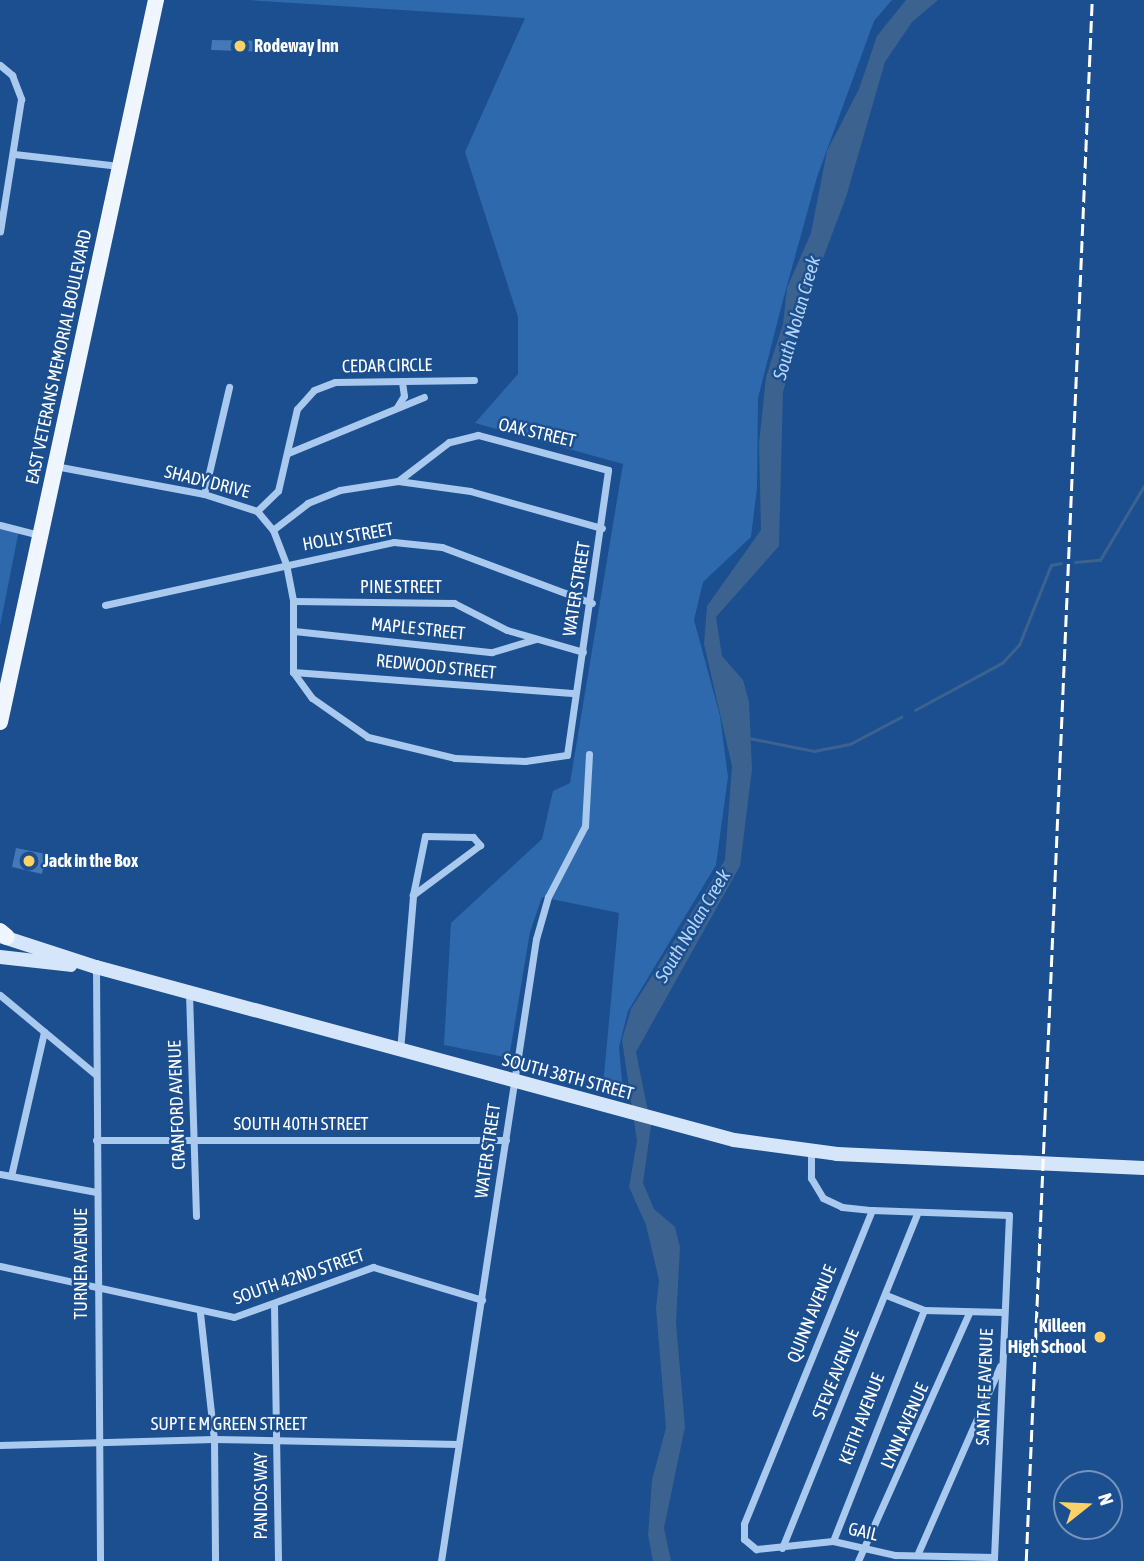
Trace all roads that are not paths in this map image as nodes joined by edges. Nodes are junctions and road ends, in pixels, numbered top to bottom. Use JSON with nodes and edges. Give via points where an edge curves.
{"nodes":[{"id":1,"x":156,"y":0,"type":"edge"},
{"id":2,"x":0,"y":65,"type":"edge"},
{"id":3,"x":14,"y":154,"type":"junction"},
{"id":4,"x":120,"y":166,"type":"junction"},
{"id":5,"x":4,"y":190,"type":"edge"},
{"id":6,"x":0,"y":232,"type":"edge"},
{"id":7,"x":474,"y":380,"type":"dead end"},
{"id":8,"x":402,"y":381,"type":"junction"},
{"id":9,"x":229,"y":387,"type":"dead end"},
{"id":10,"x":424,"y":397,"type":"dead end"},
{"id":11,"x":394,"y":410,"type":"junction"},
{"id":12,"x":288,"y":453,"type":"junction"},
{"id":13,"x":55,"y":466,"type":"junction"},
{"id":14,"x":608,"y":470,"type":"joint"},
{"id":15,"x":398,"y":481,"type":"junction"},
{"id":16,"x":204,"y":494,"type":"junction"},
{"id":17,"x":257,"y":510,"type":"junction"},
{"id":18,"x":0,"y":526,"type":"edge"},
{"id":19,"x":602,"y":528,"type":"junction"},
{"id":20,"x":273,"y":530,"type":"junction"},
{"id":21,"x":40,"y":535,"type":"junction"},
{"id":22,"x":286,"y":564,"type":"junction"},
{"id":23,"x":293,"y":601,"type":"junction"},
{"id":24,"x":592,"y":603,"type":"junction"},
{"id":25,"x":104,"y":605,"type":"dead end"},
{"id":26,"x":294,"y":631,"type":"junction"},
{"id":27,"x":537,"y":639,"type":"junction"},
{"id":28,"x":583,"y":652,"type":"junction"},
{"id":29,"x":293,"y":672,"type":"junction"},
{"id":30,"x":575,"y":693,"type":"junction"},
{"id":31,"x":0,"y":722,"type":"edge"},
{"id":32,"x":589,"y":754,"type":"dead end"},
{"id":33,"x":413,"y":895,"type":"junction"},
{"id":34,"x":2,"y":935,"type":"edge"},
{"id":35,"x":0,"y":957,"type":"edge"},
{"id":36,"x":96,"y":967,"type":"junction"},
{"id":37,"x":189,"y":992,"type":"junction"},
{"id":38,"x":0,"y":995,"type":"edge"},
{"id":39,"x":44,"y":1032,"type":"junction"},
{"id":40,"x":400,"y":1051,"type":"junction"},
{"id":41,"x":95,"y":1074,"type":"junction"},
{"id":42,"x":514,"y":1082,"type":"junction"},
{"id":43,"x":96,"y":1140,"type":"junction"},
{"id":44,"x":194,"y":1140,"type":"junction"},
{"id":45,"x":506,"y":1140,"type":"junction"},
{"id":46,"x":811,"y":1152,"type":"junction"},
{"id":47,"x":1144,"y":1168,"type":"edge"},
{"id":48,"x":0,"y":1174,"type":"edge"},
{"id":49,"x":11,"y":1176,"type":"junction"},
{"id":50,"x":96,"y":1192,"type":"junction"},
{"id":51,"x":872,"y":1210,"type":"junction"},
{"id":52,"x":918,"y":1212,"type":"junction"},
{"id":53,"x":196,"y":1216,"type":"dead end"},
{"id":54,"x":0,"y":1266,"type":"edge"},
{"id":55,"x":97,"y":1286,"type":"junction"},
{"id":56,"x":886,"y":1296,"type":"junction"},
{"id":57,"x":482,"y":1300,"type":"junction"},
{"id":58,"x":274,"y":1305,"type":"junction"},
{"id":59,"x":924,"y":1310,"type":"junction"},
{"id":60,"x":200,"y":1312,"type":"junction"},
{"id":61,"x":1004,"y":1312,"type":"junction"},
{"id":62,"x":969,"y":1313,"type":"junction"},
{"id":63,"x":1002,"y":1362,"type":"junction"},
{"id":64,"x":214,"y":1439,"type":"junction"},
{"id":65,"x":98,"y":1440,"type":"junction"},
{"id":66,"x":277,"y":1440,"type":"junction"},
{"id":67,"x":458,"y":1444,"type":"junction"},
{"id":68,"x":0,"y":1445,"type":"edge"},
{"id":69,"x":744,"y":1524,"type":"joint"},
{"id":70,"x":833,"y":1541,"type":"junction"},
{"id":71,"x":782,"y":1548,"type":"junction"},
{"id":72,"x":866,"y":1550,"type":"junction"},
{"id":73,"x":918,"y":1553,"type":"junction"},
{"id":74,"x":895,"y":1558,"type":"edge"},
{"id":75,"x":994,"y":1559,"type":"edge"},
{"id":76,"x":946,"y":1560,"type":"edge"},
{"id":77,"x":100,"y":1561,"type":"edge"},
{"id":78,"x":215,"y":1561,"type":"edge"},
{"id":79,"x":278,"y":1561,"type":"edge"},
{"id":80,"x":441,"y":1561,"type":"edge"},
{"id":81,"x":858,"y":1561,"type":"edge"}],
"edges":[{"from":1,"to":4,"type":"main road","name":"EAST VETERANS MEMORIAL BOULEVARD"},
{"from":2,"to":3,"type":"street","via":[[19,86]]},
{"from":3,"to":4,"type":"street"},
{"from":3,"to":5,"type":"street"},
{"from":4,"to":13,"type":"main road","name":"EAST VETERANS MEMORIAL BOULEVARD"},
{"from":5,"to":6,"type":"street"},
{"from":7,"to":8,"type":"street","name":"CEDAR CIRCLE"},
{"from":8,"to":11,"type":"street","via":[[402,401]]},
{"from":8,"to":12,"type":"street","name":"CEDAR CIRCLE","via":[[335,382],[314,390],[297,409]]},
{"from":9,"to":16,"type":"street"},
{"from":10,"to":11,"type":"street"},
{"from":11,"to":12,"type":"street"},
{"from":12,"to":17,"type":"street","name":"CEDAR CIRCLE","via":[[278,491]]},
{"from":13,"to":16,"type":"street","name":"SHADY DRIVE"},
{"from":13,"to":21,"type":"main road","name":"EAST VETERANS MEMORIAL BOULEVARD"},
{"from":14,"to":15,"type":"street","name":"OAK STREET","via":[[478,435],[449,442]]},
{"from":14,"to":19,"type":"street","name":"WATER STREET"},
{"from":15,"to":19,"type":"street","via":[[470,491]]},
{"from":15,"to":20,"type":"street","name":"OAK STREET","via":[[340,490],[308,503]]},
{"from":16,"to":17,"type":"street","name":"SHADY DRIVE"},
{"from":17,"to":20,"type":"street","name":"SHADY DRIVE"},
{"from":18,"to":21,"type":"street"},
{"from":19,"to":24,"type":"street","name":"WATER STREET"},
{"from":20,"to":22,"type":"street","name":"SHADY DRIVE"},
{"from":21,"to":31,"type":"main road","name":"EAST VETERANS MEMORIAL BOULEVARD"},
{"from":22,"to":23,"type":"street","name":"SHADY DRIVE"},
{"from":22,"to":24,"type":"street","name":"HOLLY STREET","via":[[394,542],[442,547]]},
{"from":22,"to":25,"type":"street","name":"HOLLY STREET"},
{"from":23,"to":26,"type":"street","name":"SHADY DRIVE"},
{"from":23,"to":27,"type":"street","name":"PINE STREET","via":[[454,603]]},
{"from":24,"to":28,"type":"street","name":"WATER STREET"},
{"from":26,"to":27,"type":"street","name":"MAPLE STREET","via":[[492,652]]},
{"from":26,"to":29,"type":"street","name":"SHADY DRIVE","via":[[289,649]]},
{"from":27,"to":28,"type":"street","name":"PINE STREET"},
{"from":28,"to":30,"type":"street","name":"WATER STREET"},
{"from":29,"to":30,"type":"street","name":"REDWOOD STREET"},
{"from":29,"to":30,"type":"street","name":"WATER STREET","via":[[312,698],[368,737],[455,758],[525,761],[567,755]]},
{"from":32,"to":42,"type":"street","name":"WATER STREET","via":[[585,826],[541,916]]},
{"from":33,"to":33,"type":"street","via":[[425,836],[479,841],[476,853]]},
{"from":33,"to":40,"type":"street"},
{"from":34,"to":36,"type":"main road","name":"SOUTH 38TH STREET"},
{"from":35,"to":36,"type":"main road","name":"SOUTH 38TH STREET"},
{"from":36,"to":37,"type":"main road","name":"SOUTH 38TH STREET"},
{"from":36,"to":41,"type":"street","name":"TURNER AVENUE"},
{"from":37,"to":40,"type":"main road","name":"SOUTH 38TH STREET"},
{"from":37,"to":44,"type":"street","name":"CRANFORD AVENUE"},
{"from":38,"to":39,"type":"street"},
{"from":39,"to":41,"type":"street"},
{"from":39,"to":49,"type":"street"},
{"from":40,"to":42,"type":"main road","name":"SOUTH 38TH STREET"},
{"from":41,"to":43,"type":"street","name":"TURNER AVENUE"},
{"from":42,"to":45,"type":"street","name":"WATER STREET"},
{"from":42,"to":46,"type":"main road","name":"SOUTH 38TH STREET","via":[[673,1126]]},
{"from":43,"to":44,"type":"street","name":"SOUTH 40TH STREET"},
{"from":43,"to":50,"type":"street","name":"TURNER AVENUE"},
{"from":44,"to":45,"type":"street","name":"SOUTH 40TH STREET"},
{"from":44,"to":53,"type":"street","name":"CRANFORD AVENUE"},
{"from":45,"to":57,"type":"street","name":"WATER STREET"},
{"from":46,"to":47,"type":"main road","name":"SOUTH 38TH STREET"},
{"from":46,"to":51,"type":"street","via":[[811,1178],[823,1198],[842,1207]]},
{"from":48,"to":49,"type":"street"},
{"from":49,"to":50,"type":"street"},
{"from":50,"to":55,"type":"street","name":"TURNER AVENUE"},
{"from":51,"to":52,"type":"street"},
{"from":51,"to":69,"type":"street","name":"QUINN AVENUE"},
{"from":52,"to":56,"type":"street","name":"STEVE AVENUE"},
{"from":52,"to":61,"type":"street","name":"SANTA FE AVENUE","via":[[1009,1215]]},
{"from":54,"to":55,"type":"street","name":"SOUTH 42ND STREET"},
{"from":55,"to":60,"type":"street","name":"SOUTH 42ND STREET"},
{"from":55,"to":65,"type":"street","name":"TURNER AVENUE"},
{"from":56,"to":59,"type":"street"},
{"from":56,"to":71,"type":"street","name":"STEVE AVENUE"},
{"from":57,"to":58,"type":"street","name":"SOUTH 42ND STREET","via":[[373,1267]]},
{"from":57,"to":67,"type":"street","name":"WATER STREET"},
{"from":58,"to":60,"type":"street","name":"SOUTH 42ND STREET","via":[[243,1316]]},
{"from":58,"to":66,"type":"street","name":"PANDOS WAY"},
{"from":59,"to":62,"type":"street"},
{"from":59,"to":70,"type":"street","name":"KEITH AVENUE"},
{"from":60,"to":64,"type":"street"},
{"from":61,"to":62,"type":"street"},
{"from":61,"to":63,"type":"street","name":"SANTA FE AVENUE"},
{"from":62,"to":72,"type":"street","name":"LYNN AVENUE"},
{"from":63,"to":73,"type":"street"},
{"from":63,"to":75,"type":"street","name":"SANTA FE AVENUE"},
{"from":64,"to":65,"type":"street","name":"SUPT E M GREEN STREET"},
{"from":64,"to":66,"type":"street","name":"SUPT E M GREEN STREET"},
{"from":64,"to":78,"type":"street"},
{"from":65,"to":68,"type":"street","name":"SUPT E M GREEN STREET"},
{"from":65,"to":77,"type":"street","name":"TURNER AVENUE"},
{"from":66,"to":67,"type":"street","name":"SUPT E M GREEN STREET"},
{"from":66,"to":79,"type":"street","name":"PANDOS WAY"},
{"from":67,"to":80,"type":"street","name":"WATER STREET"},
{"from":69,"to":71,"type":"street","name":"GAIL","via":[[744,1539],[756,1549]]},
{"from":70,"to":71,"type":"street","name":"GAIL"},
{"from":70,"to":72,"type":"street","name":"GAIL"},
{"from":72,"to":74,"type":"street","name":"GAIL"},
{"from":72,"to":81,"type":"street"},
{"from":73,"to":74,"type":"street","name":"GAIL"},
{"from":73,"to":76,"type":"street","name":"GAIL"},
{"from":75,"to":76,"type":"street","name":"GAIL"}]}
